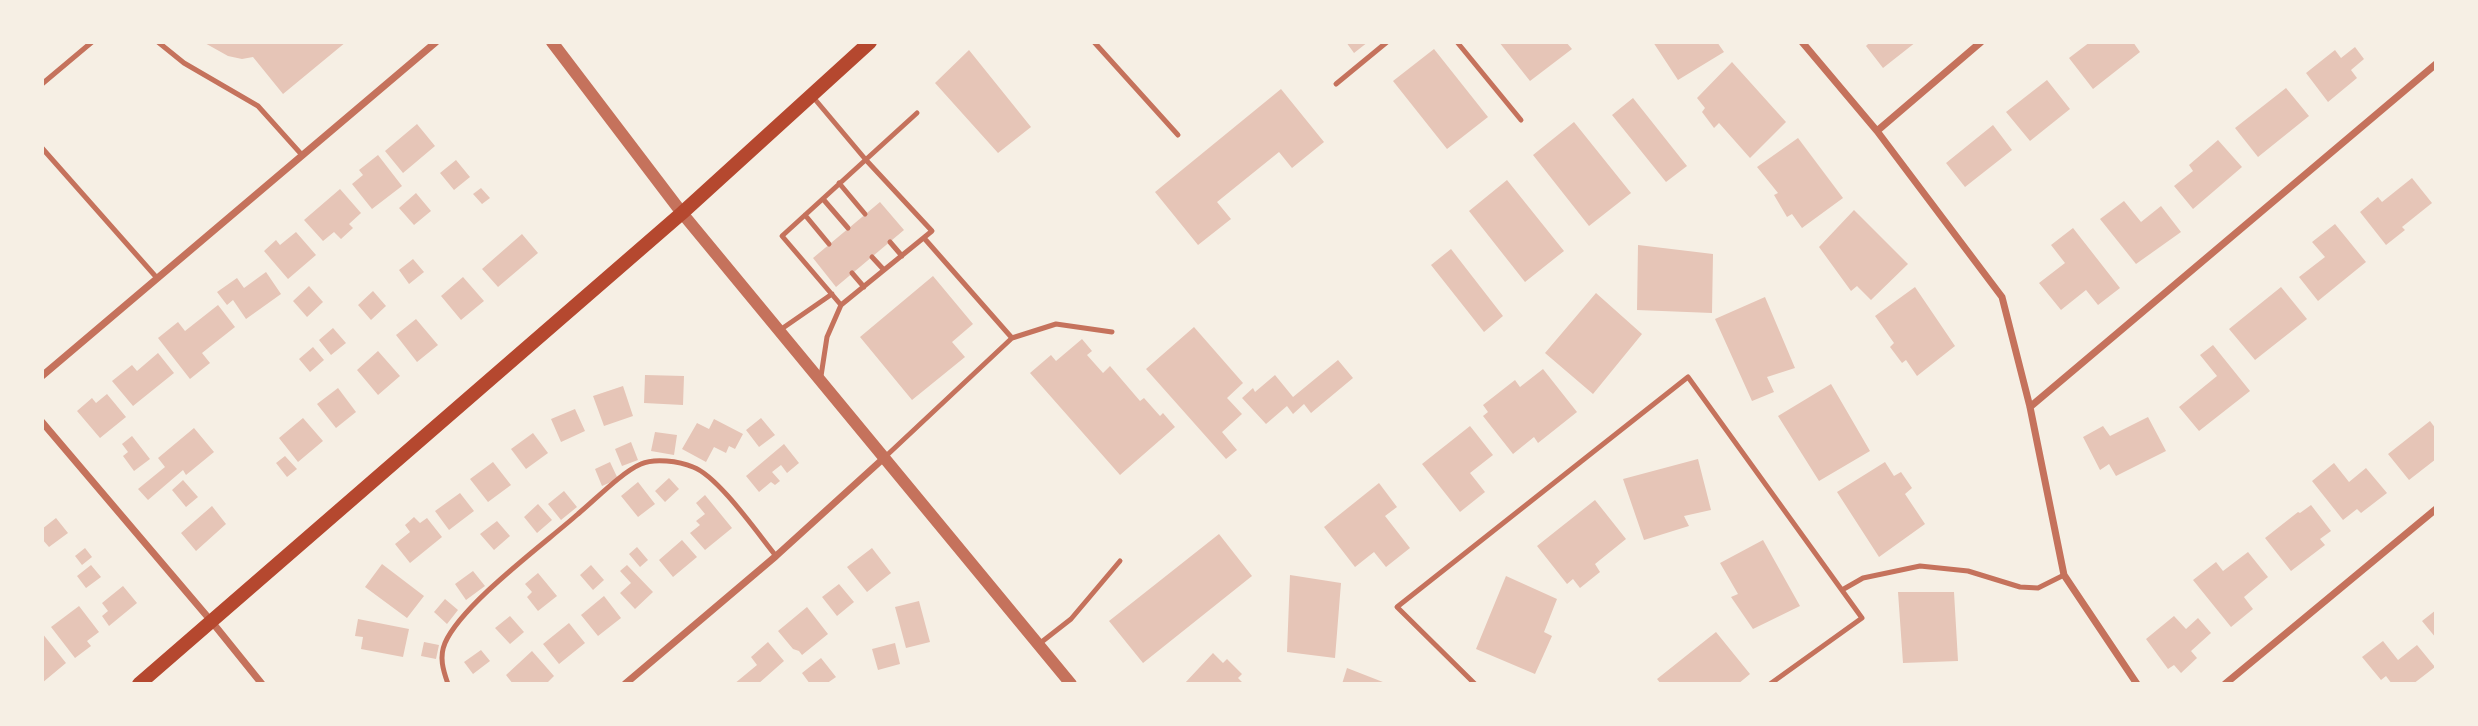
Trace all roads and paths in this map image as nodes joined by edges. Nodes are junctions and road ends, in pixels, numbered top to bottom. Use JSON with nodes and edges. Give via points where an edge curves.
{"nodes":[{"id":1,"x":92,"y":42,"type":"edge"},
{"id":2,"x":159,"y":42,"type":"edge"},
{"id":3,"x":436,"y":42,"type":"edge"},
{"id":4,"x":552,"y":42,"type":"edge"},
{"id":5,"x":870,"y":42,"type":"edge"},
{"id":6,"x":1094,"y":42,"type":"edge"},
{"id":7,"x":1387,"y":42,"type":"edge"},
{"id":8,"x":1457,"y":42,"type":"edge"},
{"id":9,"x":1802,"y":42,"type":"edge"},
{"id":10,"x":1980,"y":42,"type":"edge"},
{"id":11,"x":2436,"y":64,"type":"edge"},
{"id":12,"x":42,"y":84,"type":"edge"},
{"id":13,"x":1336,"y":84,"type":"dead end"},
{"id":14,"x":811,"y":95,"type":"junction"},
{"id":15,"x":916,"y":113,"type":"dead end"},
{"id":16,"x":1521,"y":120,"type":"dead end"},
{"id":17,"x":1877,"y":131,"type":"junction"},
{"id":18,"x":1178,"y":135,"type":"dead end"},
{"id":19,"x":42,"y":148,"type":"edge"},
{"id":20,"x":302,"y":155,"type":"junction"},
{"id":21,"x":866,"y":159,"type":"junction"},
{"id":22,"x":839,"y":183,"type":"junction"},
{"id":23,"x":823,"y":199,"type":"junction"},
{"id":24,"x":682,"y":213,"type":"junction"},
{"id":25,"x":866,"y":214,"type":"dead end"},
{"id":26,"x":805,"y":215,"type":"junction"},
{"id":27,"x":848,"y":228,"type":"dead end"},
{"id":28,"x":924,"y":237,"type":"junction"},
{"id":29,"x":890,"y":242,"type":"dead end"},
{"id":30,"x":830,"y":244,"type":"dead end"},
{"id":31,"x":902,"y":256,"type":"junction"},
{"id":32,"x":872,"y":257,"type":"dead end"},
{"id":33,"x":884,"y":270,"type":"junction"},
{"id":34,"x":852,"y":273,"type":"dead end"},
{"id":35,"x":157,"y":278,"type":"junction"},
{"id":36,"x":864,"y":286,"type":"junction"},
{"id":37,"x":832,"y":294,"type":"junction"},
{"id":38,"x":841,"y":305,"type":"junction"},
{"id":39,"x":779,"y":330,"type":"junction"},
{"id":40,"x":1112,"y":332,"type":"dead end"},
{"id":41,"x":1012,"y":338,"type":"junction"},
{"id":42,"x":42,"y":376,"type":"edge"},
{"id":43,"x":820,"y":379,"type":"junction"},
{"id":44,"x":2030,"y":407,"type":"junction"},
{"id":45,"x":42,"y":422,"type":"edge"},
{"id":46,"x":885,"y":457,"type":"junction"},
{"id":47,"x":2436,"y":509,"type":"edge"},
{"id":48,"x":776,"y":556,"type":"junction"},
{"id":49,"x":1121,"y":561,"type":"dead end"},
{"id":50,"x":2064,"y":575,"type":"junction"},
{"id":51,"x":1842,"y":590,"type":"junction"},
{"id":52,"x":212,"y":622,"type":"junction"},
{"id":53,"x":1039,"y":644,"type":"junction"},
{"id":54,"x":139,"y":684,"type":"edge"},
{"id":55,"x":262,"y":684,"type":"edge"},
{"id":56,"x":447,"y":684,"type":"edge"},
{"id":57,"x":625,"y":684,"type":"edge"},
{"id":58,"x":1071,"y":684,"type":"edge"},
{"id":59,"x":1475,"y":684,"type":"edge"},
{"id":60,"x":1770,"y":684,"type":"edge"},
{"id":61,"x":2137,"y":684,"type":"edge"},
{"id":62,"x":2225,"y":684,"type":"edge"}],
"edges":[{"from":1,"to":12,"type":"lane"},
{"from":2,"to":20,"type":"lane","via":[[184,63],[258,106]]},
{"from":3,"to":20,"type":"street"},
{"from":4,"to":24,"type":"street"},
{"from":5,"to":14,"type":"main road"},
{"from":6,"to":18,"type":"lane"},
{"from":7,"to":13,"type":"lane"},
{"from":8,"to":16,"type":"lane"},
{"from":9,"to":17,"type":"street"},
{"from":10,"to":17,"type":"street"},
{"from":11,"to":44,"type":"street"},
{"from":14,"to":21,"type":"lane"},
{"from":14,"to":24,"type":"main road"},
{"from":15,"to":21,"type":"lane"},
{"from":17,"to":44,"type":"street","via":[[2002,297]]},
{"from":19,"to":35,"type":"lane"},
{"from":20,"to":35,"type":"street"},
{"from":21,"to":22,"type":"lane"},
{"from":21,"to":28,"type":"lane","via":[[932,231]]},
{"from":22,"to":23,"type":"lane"},
{"from":22,"to":25,"type":"lane"},
{"from":23,"to":26,"type":"lane"},
{"from":23,"to":27,"type":"lane"},
{"from":24,"to":39,"type":"street"},
{"from":24,"to":52,"type":"main road"},
{"from":26,"to":30,"type":"lane"},
{"from":26,"to":37,"type":"lane","via":[[782,236]]},
{"from":28,"to":31,"type":"lane"},
{"from":28,"to":41,"type":"lane"},
{"from":29,"to":31,"type":"lane"},
{"from":31,"to":33,"type":"lane"},
{"from":32,"to":33,"type":"lane"},
{"from":33,"to":36,"type":"lane"},
{"from":34,"to":36,"type":"lane"},
{"from":35,"to":42,"type":"street"},
{"from":36,"to":38,"type":"lane"},
{"from":37,"to":38,"type":"lane"},
{"from":37,"to":39,"type":"lane"},
{"from":38,"to":43,"type":"lane","via":[[827,337]]},
{"from":39,"to":43,"type":"street"},
{"from":40,"to":41,"type":"lane","via":[[1056,324]]},
{"from":41,"to":46,"type":"lane"},
{"from":43,"to":46,"type":"street"},
{"from":44,"to":50,"type":"street"},
{"from":45,"to":52,"type":"street"},
{"from":46,"to":48,"type":"street"},
{"from":46,"to":53,"type":"street"},
{"from":47,"to":62,"type":"street"},
{"from":48,"to":56,"type":"lane","via":[[713,480],[694,467],[665,461],[641,463],[464,617],[445,642],[441,658]]},
{"from":48,"to":57,"type":"street"},
{"from":49,"to":53,"type":"lane","via":[[1071,619]]},
{"from":50,"to":51,"type":"lane","via":[[2038,588],[2020,587],[1968,571],[1920,565],[1863,578]]},
{"from":50,"to":61,"type":"street"},
{"from":51,"to":59,"type":"lane","via":[[1688,377],[1397,607]]},
{"from":51,"to":60,"type":"lane","via":[[1862,618]]},
{"from":52,"to":54,"type":"main road"},
{"from":52,"to":55,"type":"street"},
{"from":53,"to":58,"type":"street"}]}
